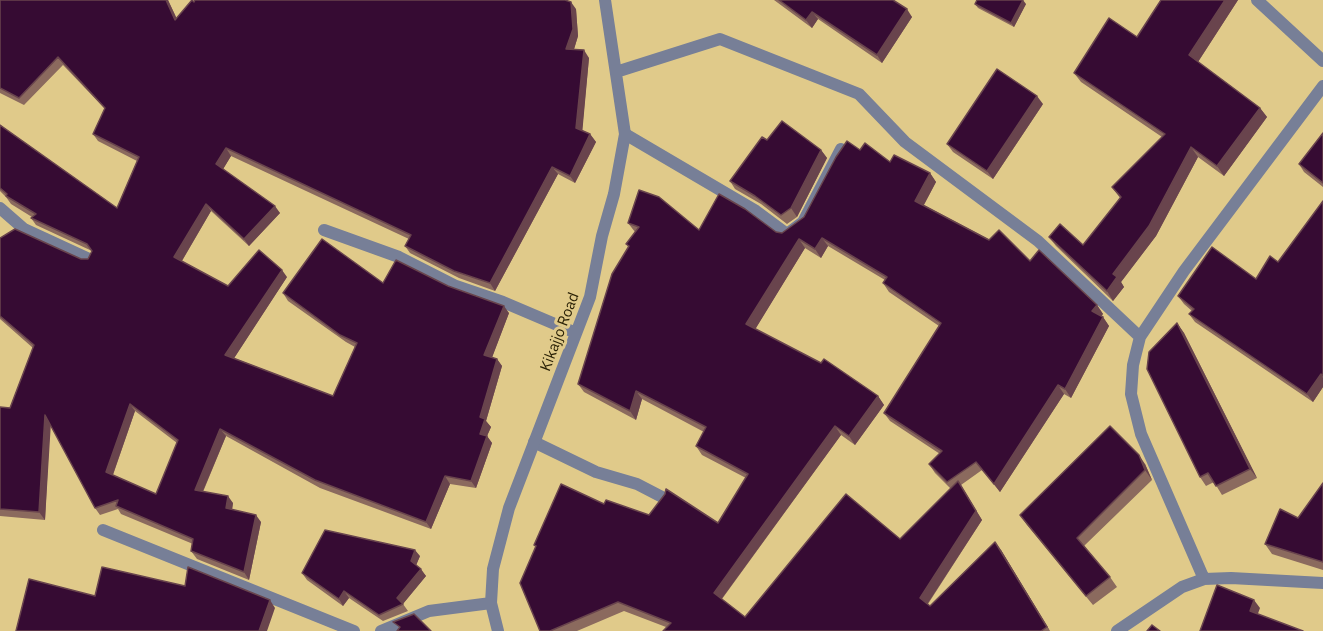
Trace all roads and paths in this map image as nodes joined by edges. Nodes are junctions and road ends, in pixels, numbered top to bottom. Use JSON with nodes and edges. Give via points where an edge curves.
{"nodes":[{"id":1,"x":605,"y":0,"type":"edge"},
{"id":2,"x":1257,"y":0,"type":"edge"},
{"id":3,"x":1323,"y":61,"type":"edge"},
{"id":4,"x":616,"y":72,"type":"junction"},
{"id":5,"x":1323,"y":86,"type":"edge"},
{"id":6,"x":625,"y":134,"type":"junction"},
{"id":7,"x":841,"y":148,"type":"edge"},
{"id":8,"x":0,"y":208,"type":"edge"},
{"id":9,"x":324,"y":230,"type":"dead end"},
{"id":10,"x":89,"y":259,"type":"edge"},
{"id":11,"x":576,"y":333,"type":"junction"},
{"id":12,"x":1140,"y":337,"type":"junction"},
{"id":13,"x":534,"y":442,"type":"junction"},
{"id":14,"x":664,"y":498,"type":"edge"},
{"id":15,"x":103,"y":530,"type":"dead end"},
{"id":16,"x":1204,"y":579,"type":"junction"},
{"id":17,"x":1323,"y":583,"type":"edge"},
{"id":18,"x":491,"y":603,"type":"junction"},
{"id":19,"x":354,"y":631,"type":"edge"},
{"id":20,"x":381,"y":631,"type":"edge"},
{"id":21,"x":498,"y":631,"type":"edge"},
{"id":22,"x":1117,"y":631,"type":"edge"}],
"edges":[{"from":1,"to":4,"type":"street","name":"Kikajjo Road"},
{"from":2,"to":3,"type":"street"},
{"from":4,"to":6,"type":"street","name":"Kikajjo Road"},
{"from":4,"to":12,"type":"street","via":[[720,39],[859,94],[905,142],[1038,241]]},
{"from":5,"to":12,"type":"street","via":[[1184,271]]},
{"from":6,"to":7,"type":"street","via":[[756,211],[787,234],[803,222]]},
{"from":6,"to":11,"type":"street","name":"Kikajjo Road","via":[[590,297]]},
{"from":8,"to":10,"type":"street","via":[[24,229]]},
{"from":9,"to":11,"type":"street","via":[[399,257],[456,286]]},
{"from":11,"to":13,"type":"street","name":"Kikajjo Road"},
{"from":12,"to":16,"type":"street","via":[[1131,394],[1141,434]]},
{"from":13,"to":14,"type":"street","via":[[596,472],[637,484]]},
{"from":13,"to":18,"type":"street","name":"Kikajjo Road","via":[[509,508],[493,569]]},
{"from":15,"to":19,"type":"street"},
{"from":16,"to":17,"type":"street"},
{"from":16,"to":22,"type":"street","via":[[1182,587]]},
{"from":18,"to":20,"type":"street","via":[[429,611]]},
{"from":18,"to":21,"type":"street","name":"Kikajjo Road"}]}
